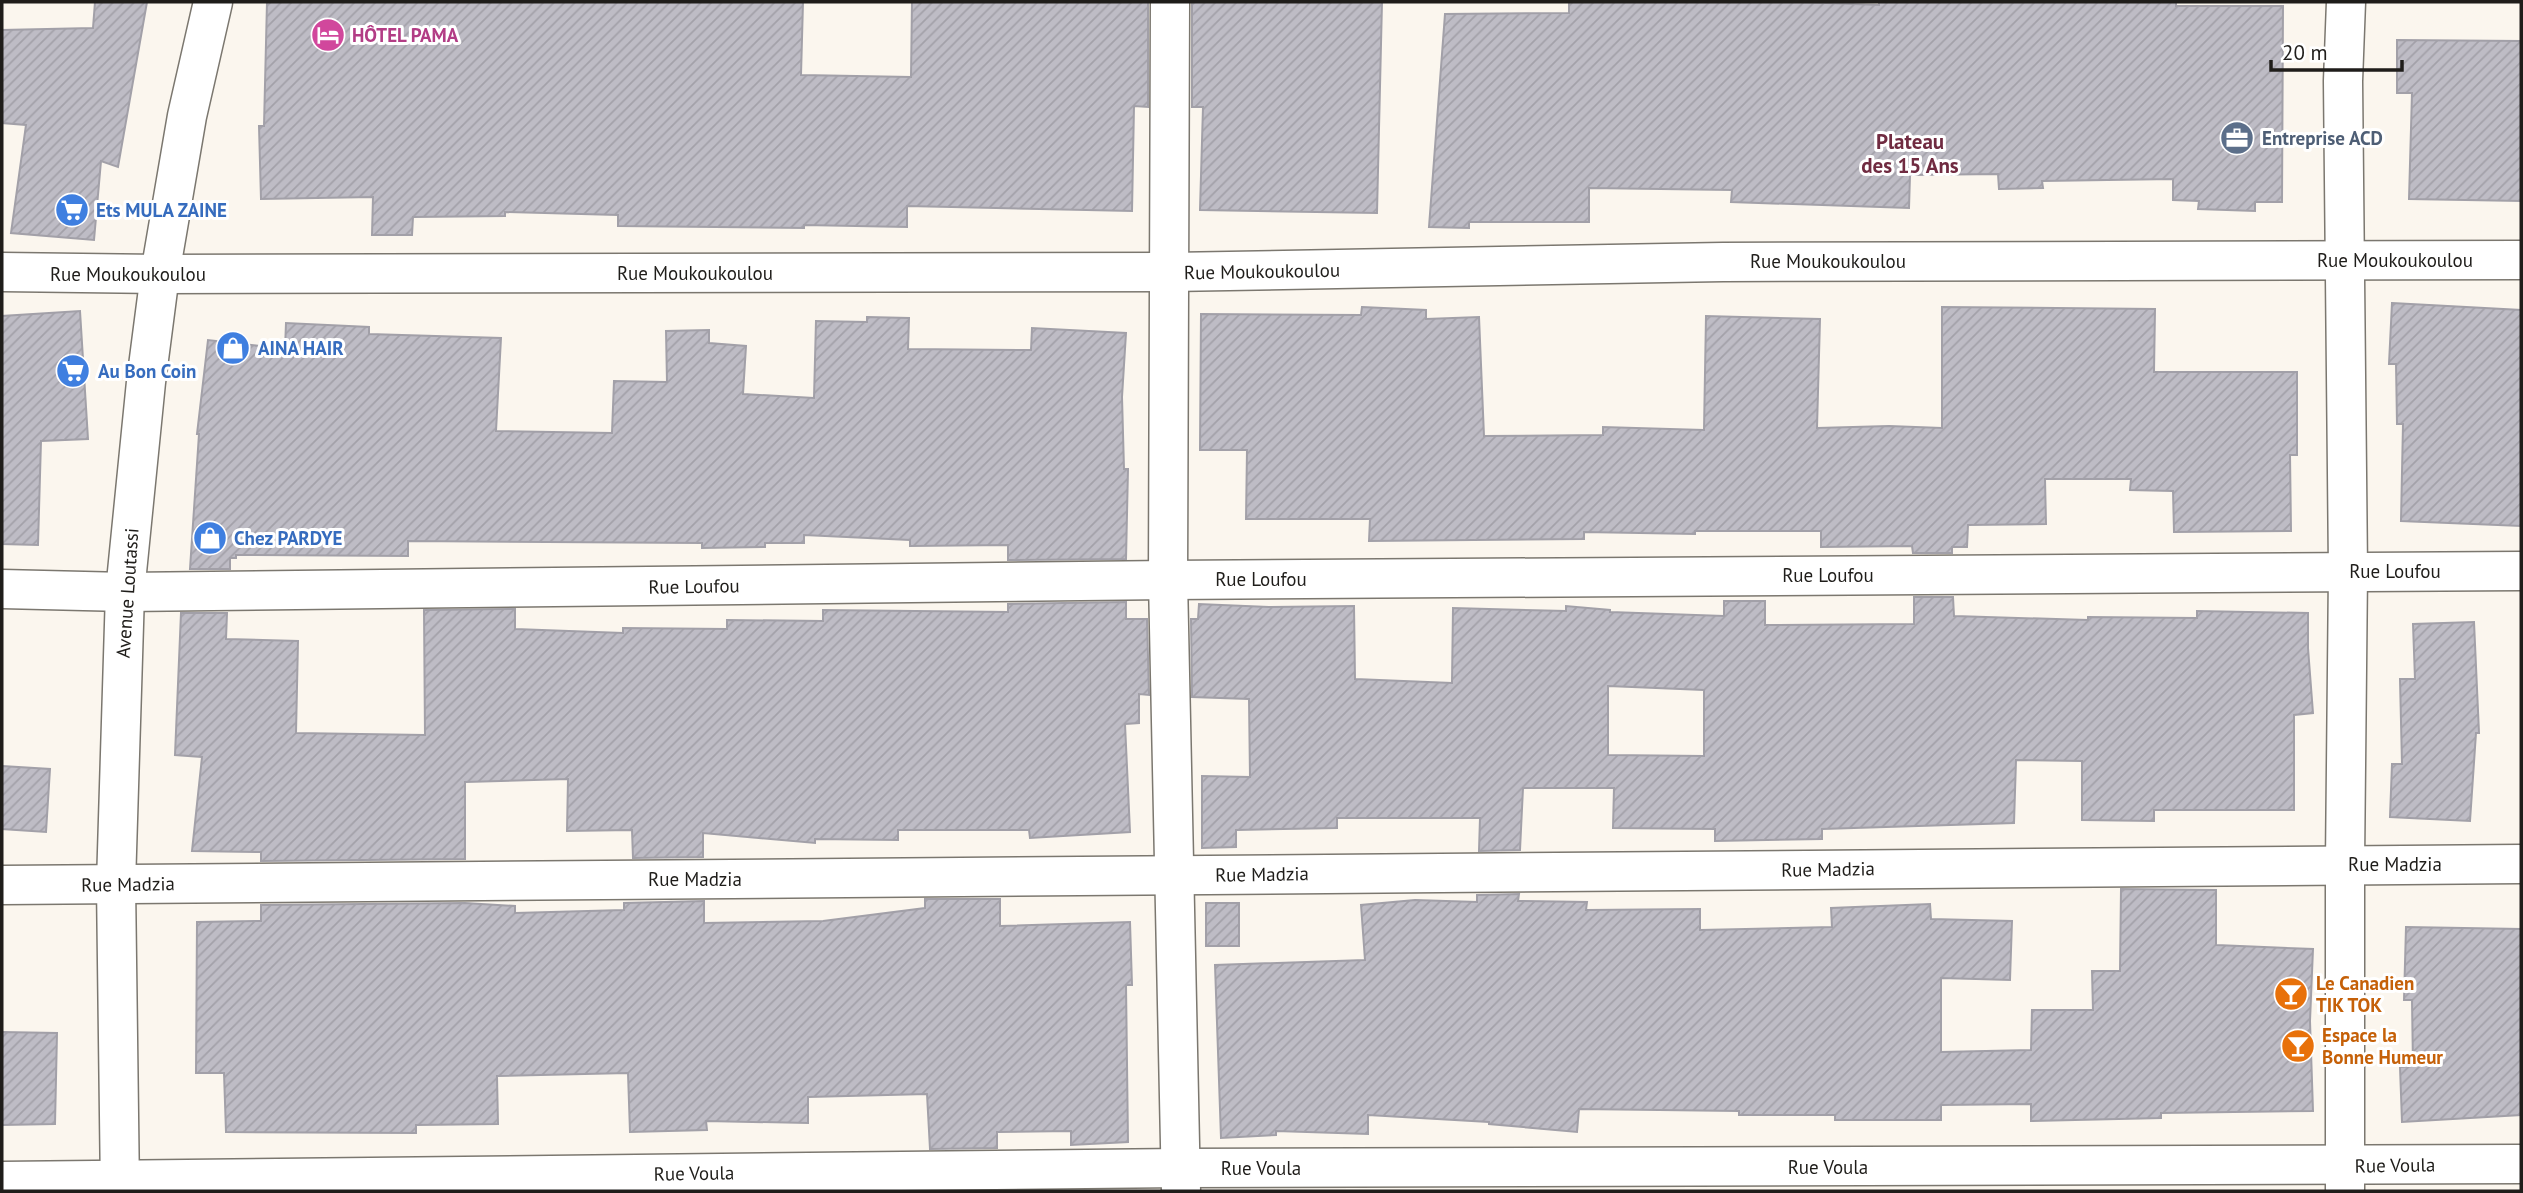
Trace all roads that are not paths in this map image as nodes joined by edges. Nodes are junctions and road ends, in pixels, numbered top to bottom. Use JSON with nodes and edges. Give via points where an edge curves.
{"nodes":[{"id":1,"x":213,"y":2,"type":"edge"},
{"id":2,"x":1170,"y":2,"type":"edge"},
{"id":3,"x":2346,"y":2,"type":"edge"},
{"id":4,"x":2346,"y":260,"type":"junction"},
{"id":5,"x":2521,"y":260,"type":"edge"},
{"id":6,"x":2,"y":272,"type":"edge"},
{"id":7,"x":1171,"y":272,"type":"junction"},
{"id":8,"x":160,"y":274,"type":"junction"},
{"id":9,"x":2521,"y":570,"type":"edge"},
{"id":10,"x":2348,"y":571,"type":"junction"},
{"id":11,"x":1168,"y":580,"type":"junction"},
{"id":12,"x":2,"y":589,"type":"edge"},
{"id":13,"x":125,"y":592,"type":"junction"},
{"id":14,"x":2345,"y":863,"type":"junction"},
{"id":15,"x":2521,"y":864,"type":"edge"},
{"id":16,"x":1175,"y":875,"type":"junction"},
{"id":17,"x":116,"y":884,"type":"junction"},
{"id":18,"x":2,"y":885,"type":"edge"},
{"id":19,"x":2521,"y":1164,"type":"edge"},
{"id":20,"x":2345,"y":1178,"type":"edge"},
{"id":21,"x":1181,"y":1180,"type":"edge"},
{"id":22,"x":2,"y":1181,"type":"edge"},
{"id":23,"x":120,"y":1186,"type":"edge"}],
"edges":[{"from":1,"to":8,"type":"street","name":"Avenue Loutassi","via":[[187,116]]},
{"from":2,"to":7,"type":"street"},
{"from":3,"to":4,"type":"street"},
{"from":4,"to":5,"type":"street","name":"Rue Moukoukoulou"},
{"from":4,"to":7,"type":"street","name":"Rue Moukoukoulou","via":[[1723,262]]},
{"from":4,"to":10,"type":"street"},
{"from":6,"to":8,"type":"street","name":"Rue Moukoukoulou"},
{"from":7,"to":8,"type":"street","name":"Rue Moukoukoulou"},
{"from":7,"to":11,"type":"street"},
{"from":8,"to":13,"type":"street","name":"Avenue Loutassi"},
{"from":9,"to":10,"type":"street","name":"Rue Loufou"},
{"from":10,"to":11,"type":"street","name":"Rue Loufou"},
{"from":10,"to":14,"type":"street"},
{"from":11,"to":13,"type":"street","name":"Rue Loufou"},
{"from":11,"to":16,"type":"street"},
{"from":12,"to":13,"type":"street","name":"Rue Loufou"},
{"from":13,"to":17,"type":"street","name":"Avenue Loutassi"},
{"from":14,"to":15,"type":"street","name":"Rue Madzia"},
{"from":14,"to":16,"type":"street","name":"Rue Madzia"},
{"from":14,"to":20,"type":"street"},
{"from":16,"to":17,"type":"street","name":"Rue Madzia"},
{"from":16,"to":21,"type":"street"},
{"from":17,"to":18,"type":"street","name":"Rue Madzia"},
{"from":17,"to":23,"type":"street","name":"Avenue Loutassi"},
{"from":19,"to":20,"type":"street","name":"Rue Voula"},
{"from":20,"to":21,"type":"street","name":"Rue Voula"},
{"from":21,"to":23,"type":"street","name":"Rue Voula"},
{"from":22,"to":23,"type":"street","name":"Rue Voula"}]}
